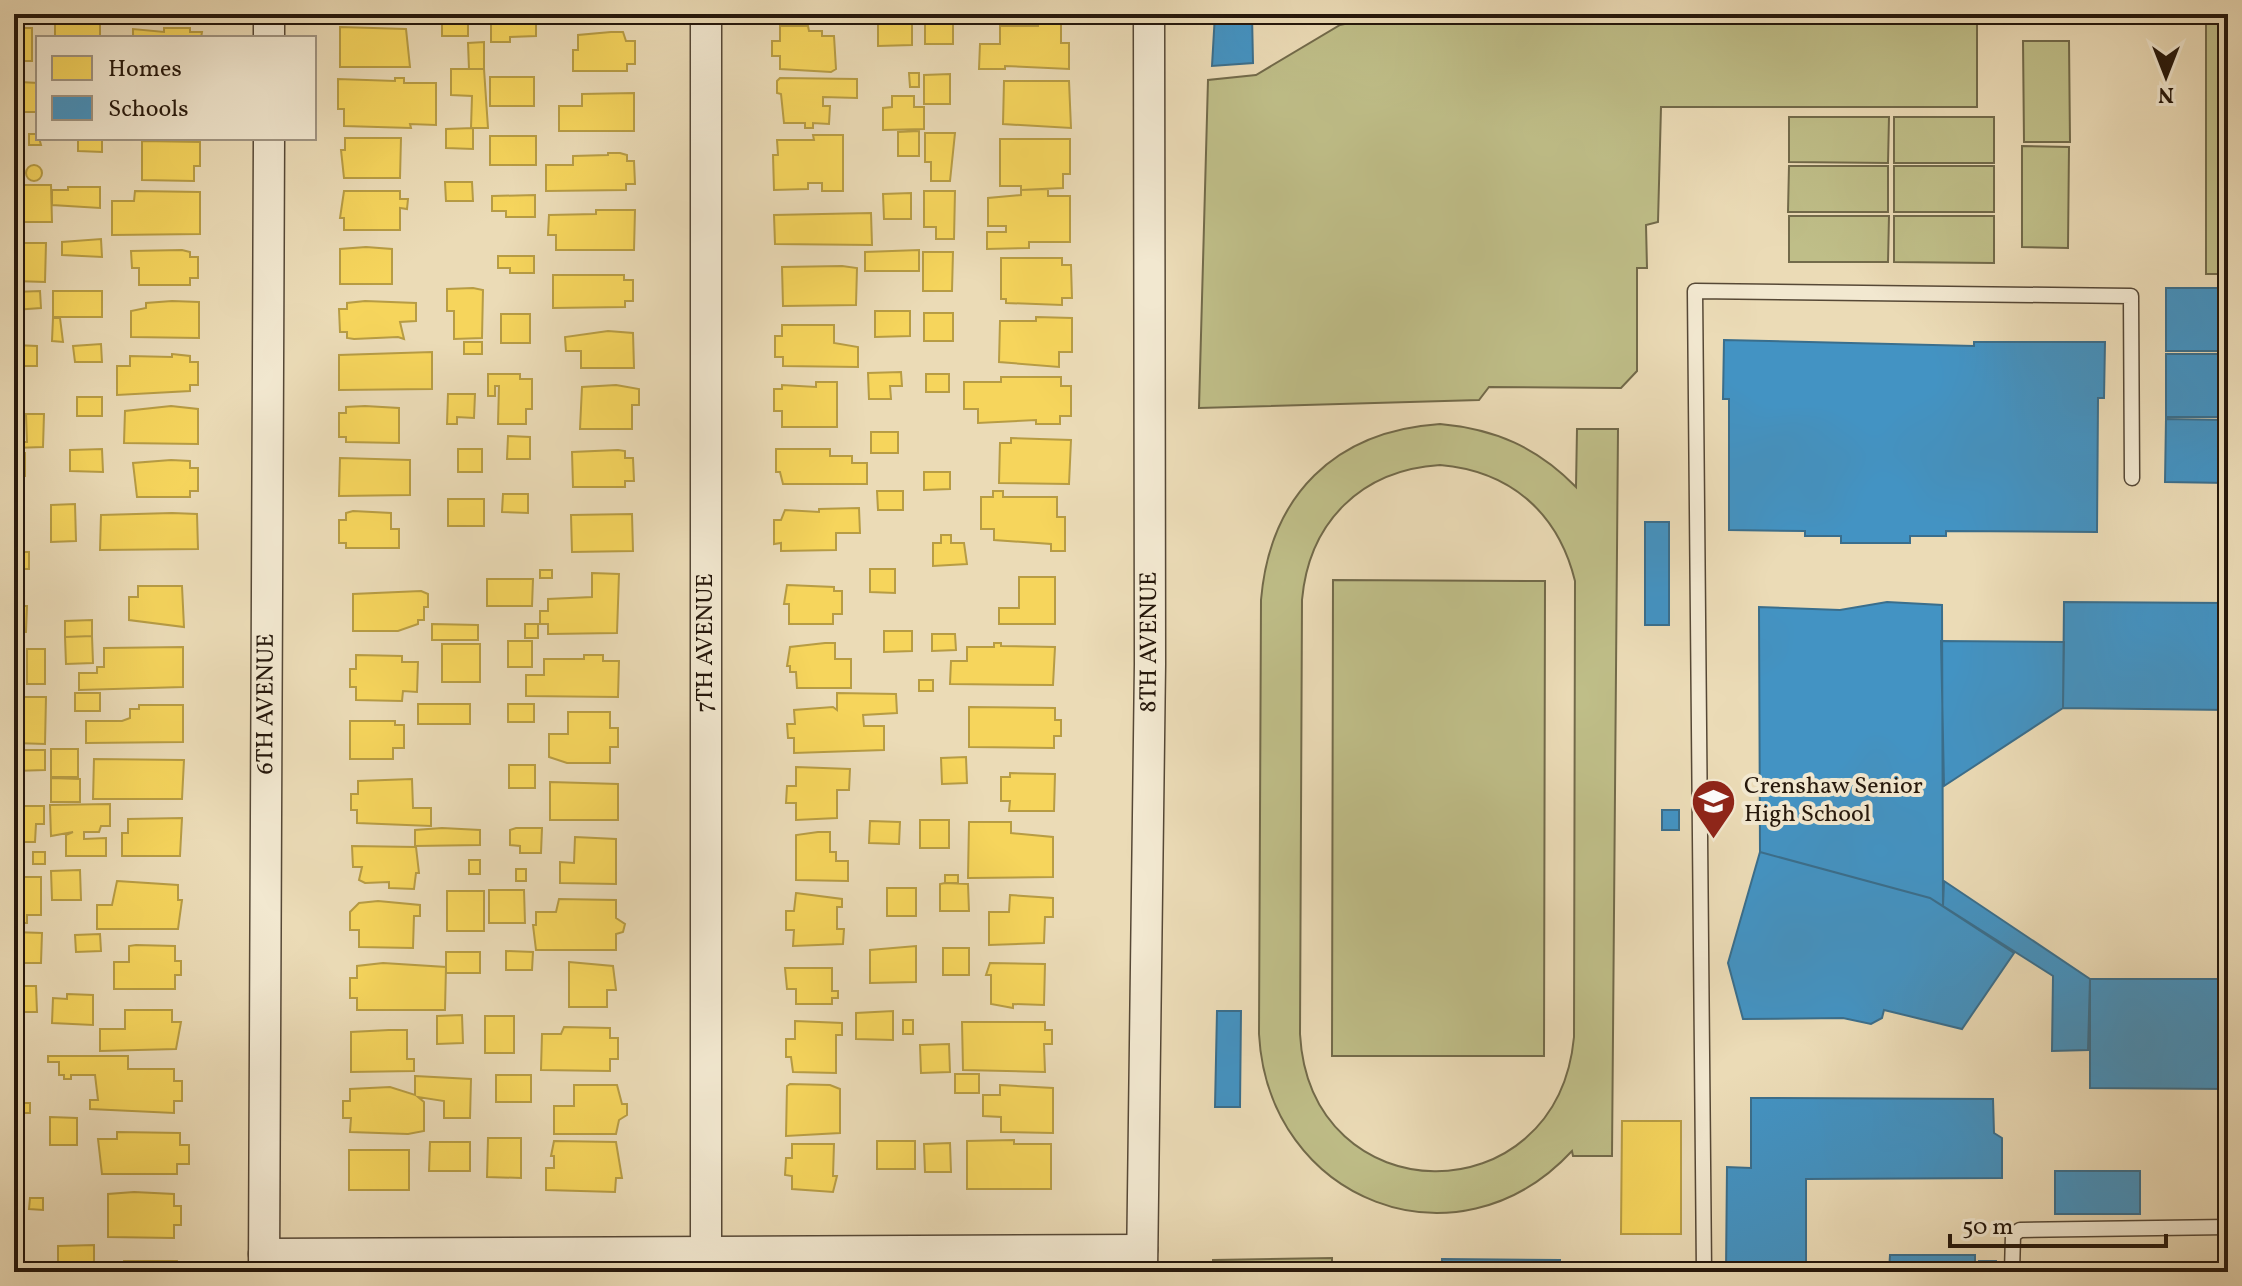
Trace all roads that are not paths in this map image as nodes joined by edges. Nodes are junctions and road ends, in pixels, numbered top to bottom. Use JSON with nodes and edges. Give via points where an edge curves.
{"nodes":[{"id":1,"x":269,"y":14,"type":"edge"},
{"id":2,"x":706,"y":14,"type":"edge"},
{"id":3,"x":1149,"y":14,"type":"edge"},
{"id":4,"x":269,"y":36,"type":"edge"},
{"id":5,"x":269,"y":140,"type":"edge"},
{"id":6,"x":2132,"y":478,"type":"dead end"},
{"id":7,"x":2228,"y":1227,"type":"edge"},
{"id":8,"x":1142,"y":1261,"type":"edge"},
{"id":9,"x":706,"y":1262,"type":"edge"},
{"id":10,"x":264,"y":1263,"type":"edge"},
{"id":11,"x":1704,"y":1272,"type":"edge"},
{"id":12,"x":2012,"y":1272,"type":"edge"}],
"edges":[{"from":1,"to":4,"type":"street"},
{"from":2,"to":9,"type":"street","name":"7TH AVENUE"},
{"from":3,"to":8,"type":"street","name":"8TH AVENUE","via":[[1150,664]]},
{"from":5,"to":10,"type":"street","name":"6TH AVENUE"},
{"from":6,"to":11,"type":"lane","via":[[2131,296],[1695,291]]},
{"from":7,"to":12,"type":"lane","via":[[2020,1230],[2013,1235]]},
{"from":8,"to":9,"type":"street"},
{"from":9,"to":10,"type":"street"}]}
